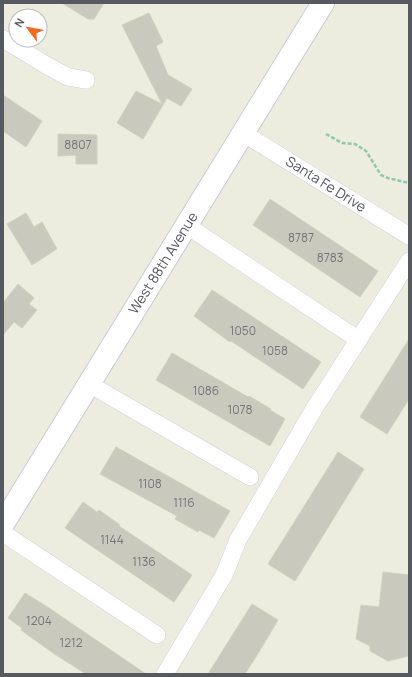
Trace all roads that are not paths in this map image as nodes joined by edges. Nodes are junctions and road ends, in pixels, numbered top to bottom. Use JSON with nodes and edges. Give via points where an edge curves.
{"nodes":[{"id":1,"x":323,"y":3,"type":"edge"},
{"id":2,"x":3,"y":40,"type":"edge"},
{"id":3,"x":86,"y":80,"type":"dead end"},
{"id":4,"x":243,"y":133,"type":"junction"},
{"id":5,"x":186,"y":225,"type":"junction"},
{"id":6,"x":409,"y":236,"type":"edge"},
{"id":7,"x":409,"y":261,"type":"edge"},
{"id":8,"x":359,"y":340,"type":"junction"},
{"id":9,"x":89,"y":384,"type":"junction"},
{"id":10,"x":250,"y":477,"type":"dead end"},
{"id":11,"x":3,"y":524,"type":"edge"},
{"id":12,"x":3,"y":533,"type":"edge"},
{"id":13,"x":157,"y":635,"type":"dead end"},
{"id":14,"x":165,"y":674,"type":"edge"}],
"edges":[{"from":1,"to":4,"type":"main road","name":"West 88th Avenue"},
{"from":2,"to":3,"type":"street","via":[[68,77]]},
{"from":4,"to":5,"type":"main road","name":"West 88th Avenue"},
{"from":4,"to":6,"type":"street","name":"Santa Fe Drive"},
{"from":5,"to":8,"type":"street"},
{"from":5,"to":9,"type":"main road","name":"West 88th Avenue"},
{"from":7,"to":8,"type":"street"},
{"from":8,"to":14,"type":"street","via":[[314,409],[246,526],[224,575]]},
{"from":9,"to":10,"type":"street"},
{"from":9,"to":11,"type":"main road","name":"West 88th Avenue"},
{"from":12,"to":13,"type":"street"}]}
